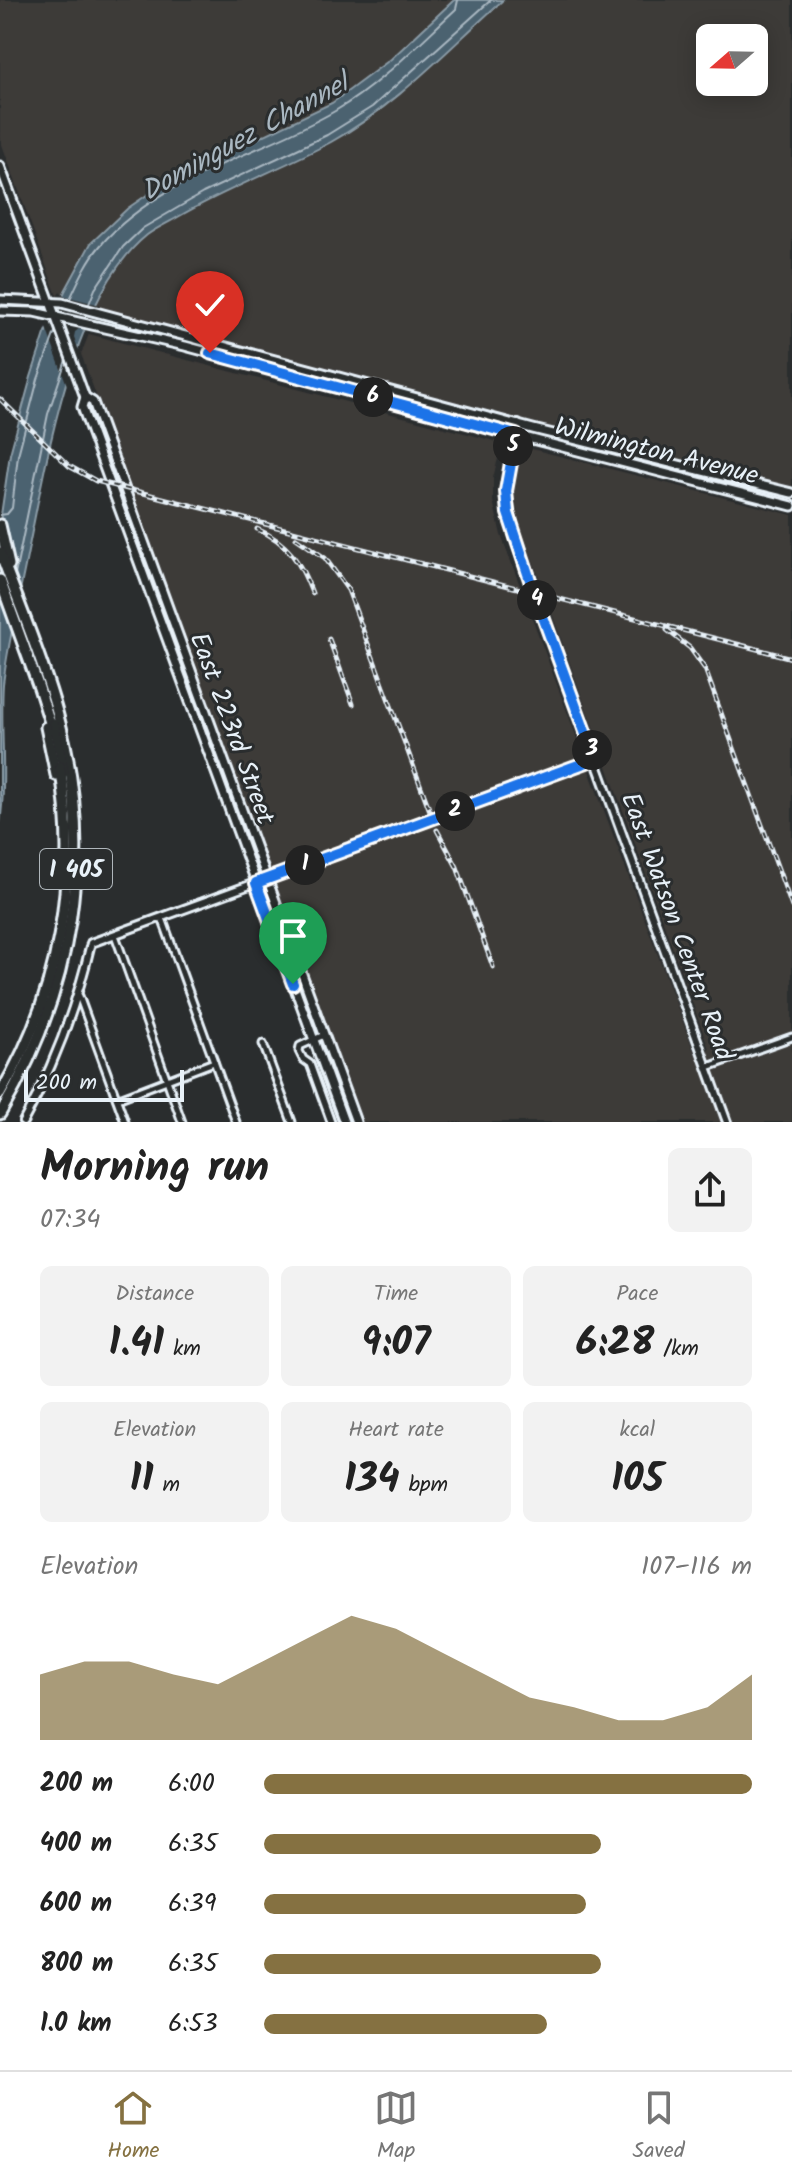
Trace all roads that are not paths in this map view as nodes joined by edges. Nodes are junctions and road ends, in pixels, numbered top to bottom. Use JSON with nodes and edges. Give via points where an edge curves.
{"nodes":[{"id":1,"x":0,"y":166,"type":"edge"},
{"id":2,"x":0,"y":300,"type":"edge"},
{"id":3,"x":49,"y":300,"type":"junction"},
{"id":4,"x":0,"y":311,"type":"edge"},
{"id":5,"x":56,"y":317,"type":"junction"},
{"id":6,"x":307,"y":370,"type":"junction"},
{"id":7,"x":305,"y":379,"type":"junction"},
{"id":8,"x":85,"y":397,"type":"junction"},
{"id":9,"x":518,"y":424,"type":"junction"},
{"id":10,"x":516,"y":435,"type":"junction"},
{"id":11,"x":792,"y":493,"type":"edge"},
{"id":12,"x":792,"y":506,"type":"edge"},
{"id":13,"x":0,"y":525,"type":"edge"},
{"id":14,"x":0,"y":552,"type":"edge"},
{"id":15,"x":0,"y":570,"type":"edge"},
{"id":16,"x":0,"y":580,"type":"edge"},
{"id":17,"x":14,"y":592,"type":"junction"},
{"id":18,"x":0,"y":596,"type":"edge"},
{"id":19,"x":20,"y":637,"type":"junction"},
{"id":20,"x":595,"y":759,"type":"junction"},
{"id":21,"x":267,"y":879,"type":"junction"},
{"id":22,"x":256,"y":883,"type":"junction"},
{"id":23,"x":162,"y":918,"type":"junction"},
{"id":24,"x":115,"y":935,"type":"junction"},
{"id":25,"x":79,"y":996,"type":"junction"},
{"id":26,"x":324,"y":1035,"type":"junction"},
{"id":27,"x":792,"y":1037,"type":"edge"},
{"id":28,"x":313,"y":1040,"type":"junction"},
{"id":29,"x":263,"y":1044,"type":"dead end"},
{"id":30,"x":214,"y":1062,"type":"junction"},
{"id":31,"x":708,"y":1067,"type":"junction"},
{"id":32,"x":167,"y":1080,"type":"junction"},
{"id":33,"x":0,"y":1084,"type":"edge"},
{"id":34,"x":0,"y":1094,"type":"edge"},
{"id":35,"x":117,"y":1099,"type":"junction"},
{"id":36,"x":0,"y":1102,"type":"edge"},
{"id":37,"x":0,"y":1114,"type":"edge"},
{"id":38,"x":23,"y":1122,"type":"edge"},
{"id":39,"x":125,"y":1122,"type":"edge"},
{"id":40,"x":182,"y":1122,"type":"edge"},
{"id":41,"x":236,"y":1122,"type":"edge"},
{"id":42,"x":292,"y":1122,"type":"edge"},
{"id":43,"x":331,"y":1122,"type":"edge"},
{"id":44,"x":344,"y":1122,"type":"edge"},
{"id":45,"x":356,"y":1122,"type":"edge"},
{"id":46,"x":727,"y":1122,"type":"edge"}],
"edges":[{"from":1,"to":3,"type":"main road"},
{"from":2,"to":3,"type":"main road","name":"Wilmington Avenue"},
{"from":3,"to":5,"type":"main road","name":"East 223rd Street"},
{"from":3,"to":6,"type":"main road","name":"Wilmington Avenue"},
{"from":4,"to":5,"type":"main road","name":"Wilmington Avenue"},
{"from":5,"to":7,"type":"main road","name":"Wilmington Avenue"},
{"from":5,"to":8,"type":"main road","name":"East 223rd Street"},
{"from":6,"to":7,"type":"main road"},
{"from":6,"to":9,"type":"main road","name":"Wilmington Avenue"},
{"from":7,"to":10,"type":"main road","name":"Wilmington Avenue"},
{"from":8,"to":21,"type":"main road","name":"East 223rd Street","via":[[93,402]]},
{"from":8,"to":22,"type":"main road","name":"East 223rd Street","via":[[82,407]]},
{"from":9,"to":10,"type":"street","name":"East Watson Center Road"},
{"from":9,"to":11,"type":"main road","name":"Wilmington Avenue"},
{"from":10,"to":12,"type":"main road","name":"Wilmington Avenue"},
{"from":10,"to":20,"type":"street","name":"East Watson Center Road","via":[[506,491],[508,513]]},
{"from":13,"to":17,"type":"highway"},
{"from":14,"to":17,"type":"highway","number":"I 405"},
{"from":15,"to":19,"type":"highway"},
{"from":16,"to":19,"type":"highway"},
{"from":17,"to":37,"type":"highway","number":"I 405","via":[[57,709],[77,831],[76,881],[54,999]]},
{"from":18,"to":19,"type":"highway","number":"I 405"},
{"from":19,"to":33,"type":"highway","number":"I 405","via":[[54,763],[61,879],[38,998]]},
{"from":19,"to":34,"type":"highway","via":[[58,752],[67,826],[66,884],[47,987],[26,1045]]},
{"from":19,"to":36,"type":"highway","via":[[48,701],[64,770],[71,863],[63,937],[50,989],[24,1058]]},
{"from":20,"to":21,"type":"street"},
{"from":20,"to":31,"type":"street","name":"East Watson Center Road"},
{"from":21,"to":22,"type":"street"},
{"from":21,"to":26,"type":"main road","name":"East 223rd Street"},
{"from":22,"to":23,"type":"street"},
{"from":22,"to":28,"type":"main road","name":"East 223rd Street"},
{"from":23,"to":24,"type":"street"},
{"from":23,"to":30,"type":"street"},
{"from":24,"to":25,"type":"street","via":[[91,943]]},
{"from":24,"to":32,"type":"street"},
{"from":25,"to":35,"type":"street"},
{"from":25,"to":38,"type":"street"},
{"from":26,"to":28,"type":"street"},
{"from":26,"to":45,"type":"main road","name":"East 223rd Street"},
{"from":27,"to":31,"type":"street"},
{"from":28,"to":43,"type":"street","via":[[299,1051],[310,1064]]},
{"from":28,"to":44,"type":"main road","name":"East 223rd Street"},
{"from":29,"to":42,"type":"street"},
{"from":30,"to":32,"type":"street"},
{"from":30,"to":41,"type":"street"},
{"from":31,"to":46,"type":"street","name":"East Watson Center Road"},
{"from":32,"to":35,"type":"street"},
{"from":32,"to":40,"type":"street"},
{"from":35,"to":39,"type":"street"}]}
